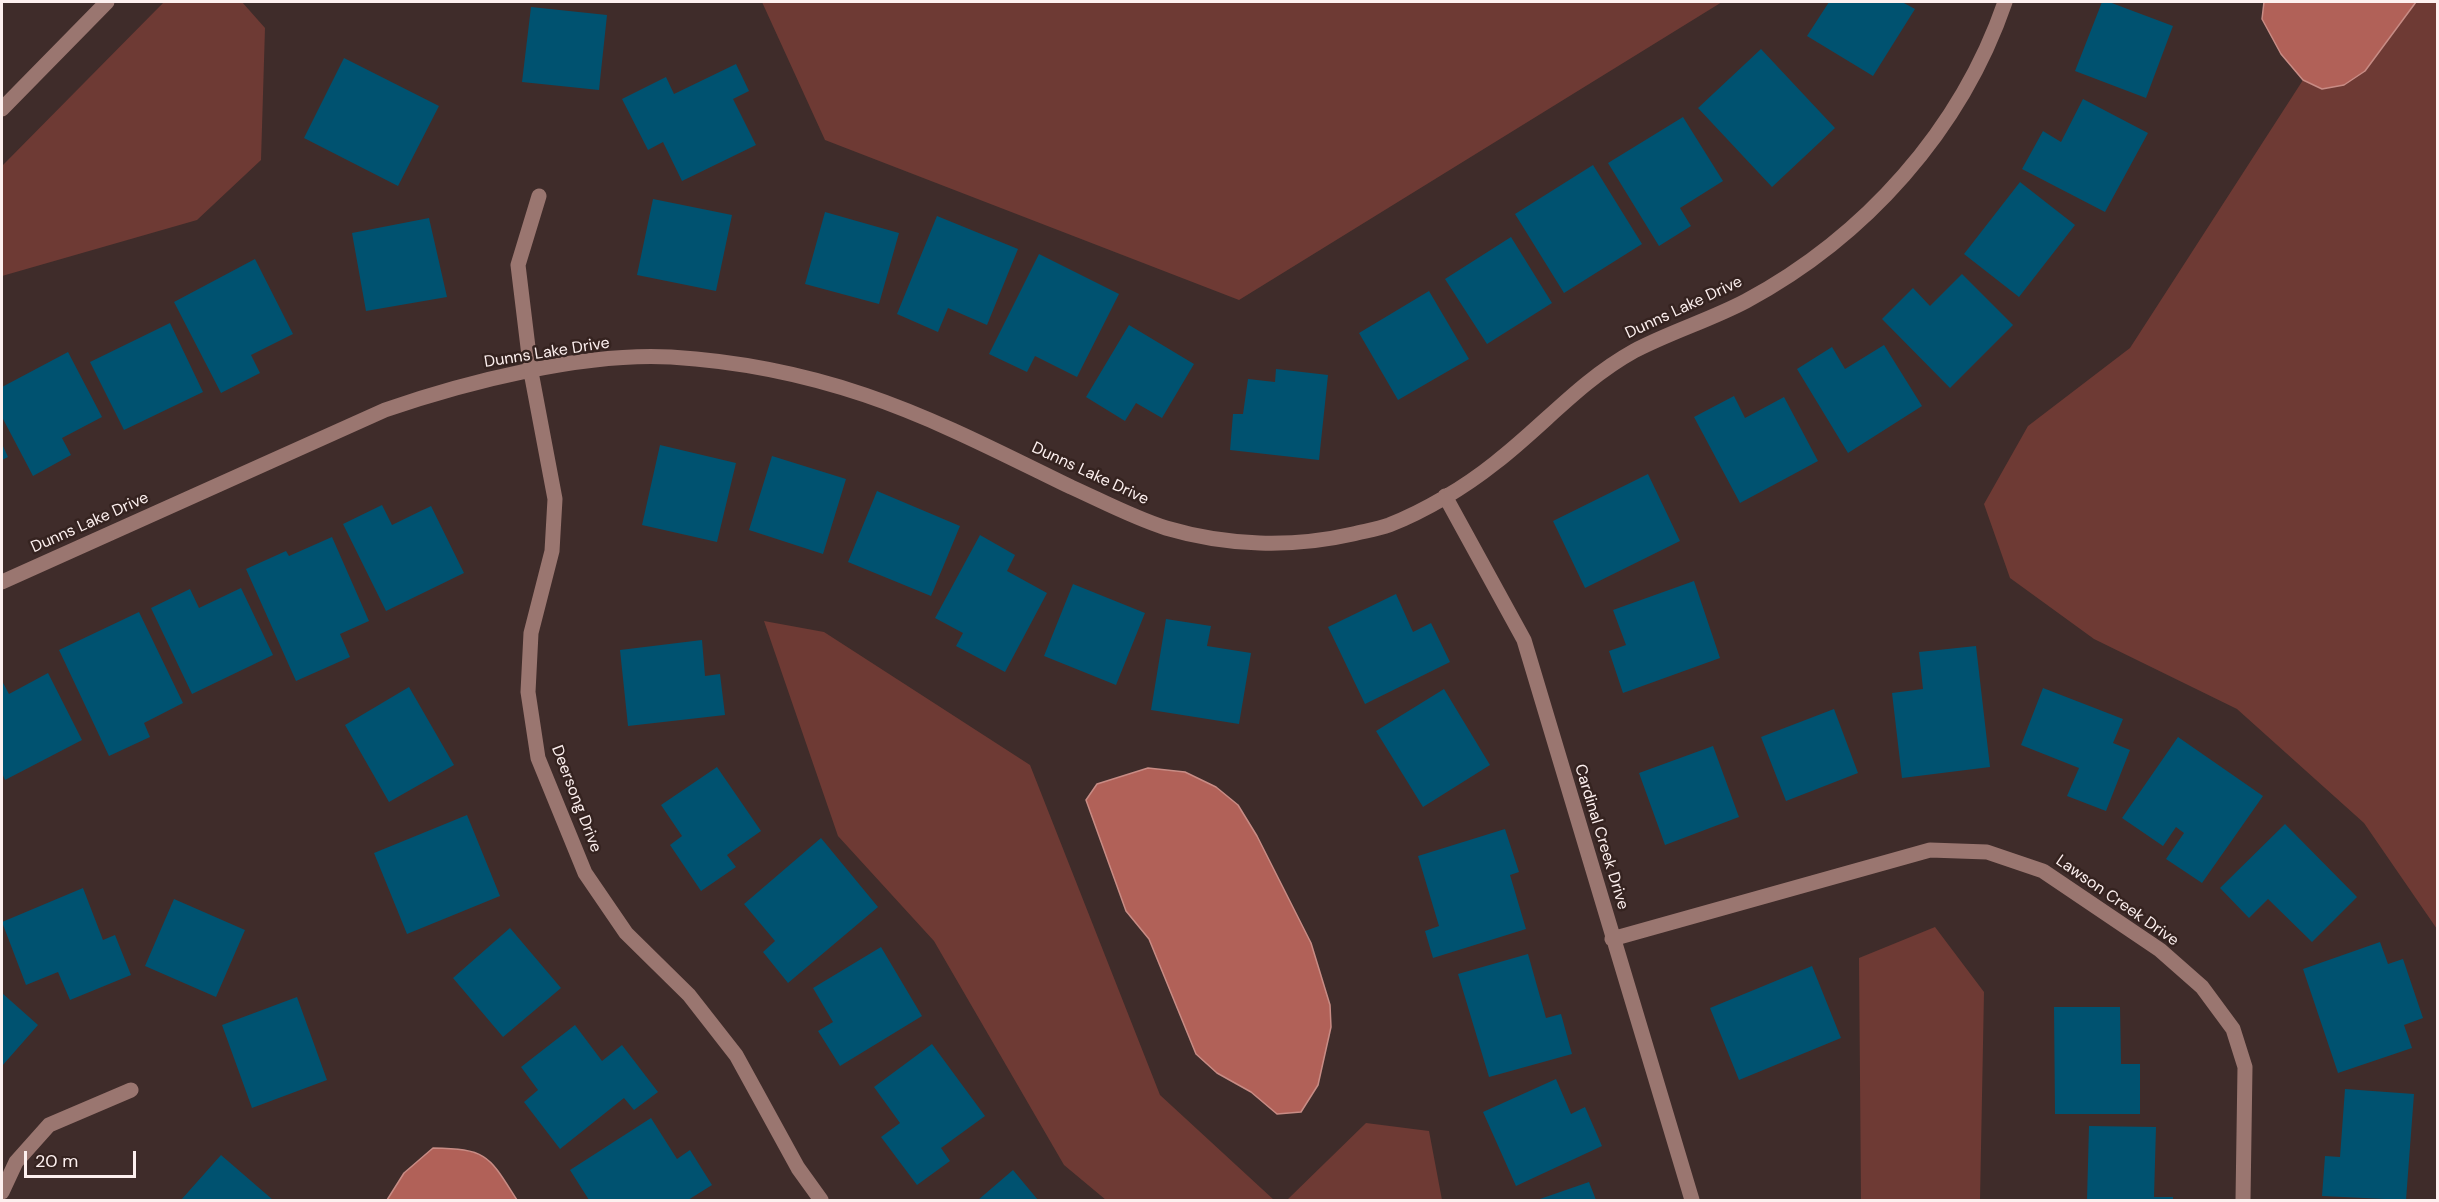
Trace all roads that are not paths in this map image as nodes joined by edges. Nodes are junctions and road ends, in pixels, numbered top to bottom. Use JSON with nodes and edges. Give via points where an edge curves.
{"nodes":[{"id":1,"x":107,"y":2,"type":"edge"},
{"id":2,"x":2005,"y":2,"type":"edge"},
{"id":3,"x":2,"y":109,"type":"edge"},
{"id":4,"x":539,"y":196,"type":"dead end"},
{"id":5,"x":531,"y":372,"type":"junction"},
{"id":6,"x":1445,"y":496,"type":"junction"},
{"id":7,"x":2,"y":582,"type":"edge"},
{"id":8,"x":1612,"y":939,"type":"junction"},
{"id":9,"x":131,"y":1090,"type":"dead end"},
{"id":10,"x":2,"y":1192,"type":"edge"},
{"id":11,"x":821,"y":1200,"type":"edge"},
{"id":12,"x":1692,"y":1200,"type":"edge"},
{"id":13,"x":2243,"y":1200,"type":"edge"}],
"edges":[{"from":1,"to":3,"type":"street"},
{"from":2,"to":6,"type":"street","name":"Dunns Lake Drive","via":[[1966,91],[1916,163],[1860,222],[1800,269],[1743,302],[1633,352],[1569,396],[1495,463]]},
{"from":4,"to":5,"type":"street","name":"Deersong Drive","via":[[518,266]]},
{"from":5,"to":6,"type":"street","name":"Dunns Lake Drive","via":[[597,360],[667,356],[753,366],[862,394],[932,420],[1125,512],[1168,528],[1237,542],[1312,543],[1389,525]]},
{"from":5,"to":7,"type":"street","name":"Dunns Lake Drive","via":[[450,388],[385,410]]},
{"from":5,"to":11,"type":"street","name":"Deersong Drive","via":[[555,499],[552,551],[531,633],[528,692],[538,758],[585,873],[627,933],[689,995],[736,1055],[798,1168]]},
{"from":6,"to":8,"type":"street","name":"Cardinal Creek Drive","via":[[1524,640]]},
{"from":8,"to":12,"type":"street","name":"Cardinal Creek Drive"},
{"from":8,"to":13,"type":"street","name":"Lawson Creek Drive","via":[[1930,850],[1988,852],[2043,871],[2160,950],[2202,987],[2233,1029],[2245,1067]]},
{"from":9,"to":10,"type":"street","via":[[49,1125],[16,1162]]}]}
